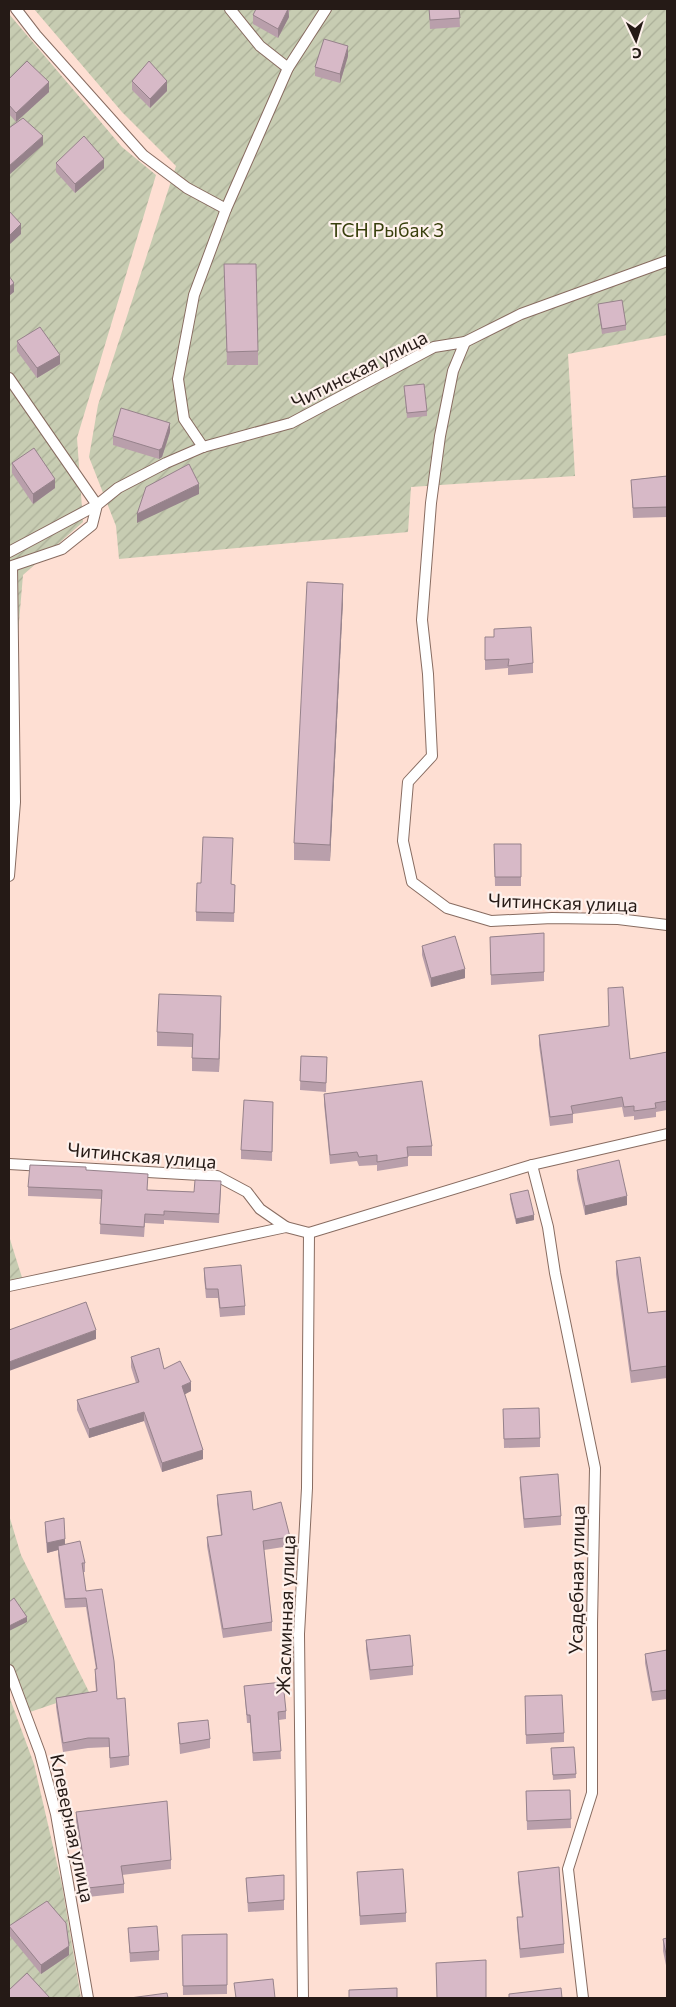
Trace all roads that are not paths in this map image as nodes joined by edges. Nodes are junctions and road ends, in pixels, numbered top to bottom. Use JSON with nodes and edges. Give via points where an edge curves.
{"nodes":[{"id":1,"x":16,"y":9,"type":"edge"},
{"id":2,"x":230,"y":9,"type":"edge"},
{"id":3,"x":326,"y":9,"type":"edge"},
{"id":4,"x":288,"y":68,"type":"junction"},
{"id":5,"x":226,"y":209,"type":"junction"},
{"id":6,"x":667,"y":261,"type":"edge"},
{"id":7,"x":465,"y":342,"type":"junction"},
{"id":8,"x":9,"y":378,"type":"edge"},
{"id":9,"x":203,"y":447,"type":"junction"},
{"id":10,"x":97,"y":506,"type":"junction"},
{"id":11,"x":9,"y":552,"type":"edge"},
{"id":12,"x":12,"y":802,"type":"edge"},
{"id":13,"x":9,"y":876,"type":"edge"},
{"id":14,"x":667,"y":925,"type":"edge"},
{"id":15,"x":667,"y":1134,"type":"edge"},
{"id":16,"x":9,"y":1164,"type":"edge"},
{"id":17,"x":532,"y":1165,"type":"junction"},
{"id":18,"x":286,"y":1228,"type":"junction"},
{"id":19,"x":309,"y":1233,"type":"junction"},
{"id":20,"x":9,"y":1286,"type":"edge"},
{"id":21,"x":9,"y":1670,"type":"edge"},
{"id":22,"x":88,"y":1998,"type":"edge"},
{"id":23,"x":303,"y":1998,"type":"edge"},
{"id":24,"x":583,"y":1998,"type":"edge"}],
"edges":[{"from":1,"to":5,"type":"lane","via":[[143,155],[187,188]]},
{"from":2,"to":4,"type":"lane","via":[[260,46]]},
{"from":3,"to":4,"type":"lane"},
{"from":4,"to":5,"type":"lane"},
{"from":5,"to":9,"type":"lane","via":[[194,296],[178,379],[184,418]]},
{"from":6,"to":7,"type":"lane","via":[[521,314]]},
{"from":7,"to":9,"type":"lane","name":"Читинская улица","via":[[434,348],[291,423]]},
{"from":7,"to":14,"type":"lane","name":"Читинская улица","via":[[453,371],[431,503],[422,620],[432,756],[408,782],[403,841],[412,882],[447,908],[491,921],[618,919]]},
{"from":8,"to":10,"type":"lane"},
{"from":9,"to":10,"type":"lane","name":"Читинская улица","via":[[118,488]]},
{"from":10,"to":11,"type":"lane"},
{"from":10,"to":12,"type":"lane","name":"Читинская улица","via":[[92,526],[62,549],[12,566]]},
{"from":12,"to":13,"type":"lane","name":"Читинская улица"},
{"from":15,"to":17,"type":"lane"},
{"from":16,"to":18,"type":"lane","name":"Читинская улица","via":[[217,1176],[246,1192],[260,1209]]},
{"from":17,"to":19,"type":"lane"},
{"from":17,"to":24,"type":"lane","name":"Усадебная улица","via":[[548,1227],[595,1468],[592,1793],[568,1869]]},
{"from":18,"to":19,"type":"lane"},
{"from":18,"to":20,"type":"lane"},
{"from":19,"to":23,"type":"lane","name":"Жасминная улица","via":[[307,1488],[299,1634]]},
{"from":21,"to":22,"type":"lane","name":"Клеверная улица","via":[[40,1753],[56,1814]]}]}
